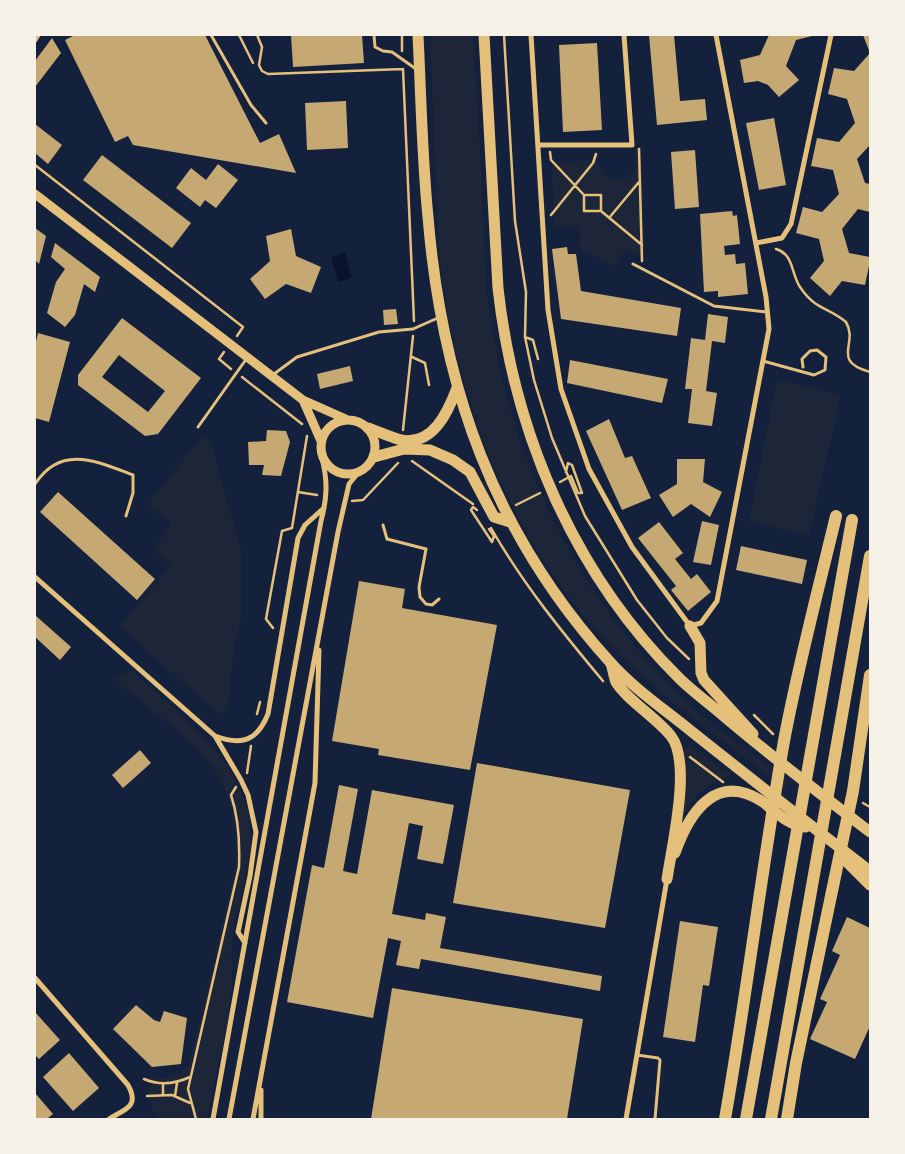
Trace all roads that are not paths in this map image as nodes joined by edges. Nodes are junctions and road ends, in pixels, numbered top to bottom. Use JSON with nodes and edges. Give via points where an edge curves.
{"nodes":[{"id":1,"x":38,"y":35,"type":"edge"},
{"id":2,"x":211,"y":35,"type":"edge"},
{"id":3,"x":374,"y":35,"type":"edge"},
{"id":4,"x":418,"y":35,"type":"edge"},
{"id":5,"x":484,"y":35,"type":"edge"},
{"id":6,"x":493,"y":35,"type":"edge"},
{"id":7,"x":531,"y":35,"type":"edge"},
{"id":8,"x":624,"y":35,"type":"edge"},
{"id":9,"x":716,"y":35,"type":"edge"},
{"id":10,"x":831,"y":35,"type":"edge"},
{"id":11,"x":35,"y":40,"type":"edge"},
{"id":12,"x":485,"y":56,"type":"junction"},
{"id":13,"x":420,"y":72,"type":"junction"},
{"id":14,"x":266,"y":123,"type":"dead end"},
{"id":15,"x":538,"y":146,"type":"junction"},
{"id":16,"x":35,"y":194,"type":"edge"},
{"id":17,"x":756,"y":243,"type":"junction"},
{"id":18,"x":633,"y":264,"type":"dead end"},
{"id":19,"x":768,"y":312,"type":"junction"},
{"id":20,"x":441,"y":317,"type":"junction"},
{"id":21,"x":247,"y":357,"type":"junction"},
{"id":22,"x":763,"y":361,"type":"junction"},
{"id":23,"x":803,"y":367,"type":"dead end"},
{"id":24,"x":271,"y":376,"type":"junction"},
{"id":25,"x":457,"y":388,"type":"junction"},
{"id":26,"x":303,"y":400,"type":"junction"},
{"id":27,"x":348,"y":420,"type":"junction"},
{"id":28,"x":198,"y":428,"type":"dead end"},
{"id":29,"x":368,"y":428,"type":"junction"},
{"id":30,"x":321,"y":441,"type":"junction"},
{"id":31,"x":374,"y":457,"type":"junction"},
{"id":32,"x":322,"y":458,"type":"junction"},
{"id":33,"x":358,"y":473,"type":"junction"},
{"id":34,"x":35,"y":484,"type":"edge"},
{"id":35,"x":325,"y":507,"type":"junction"},
{"id":36,"x":126,"y":516,"type":"dead end"},
{"id":37,"x":836,"y":516,"type":"dead end"},
{"id":38,"x":852,"y":520,"type":"dead end"},
{"id":39,"x":510,"y":522,"type":"junction"},
{"id":40,"x":383,"y":525,"type":"dead end"},
{"id":41,"x":870,"y":556,"type":"edge"},
{"id":42,"x":35,"y":577,"type":"edge"},
{"id":43,"x":439,"y":599,"type":"dead end"},
{"id":44,"x":690,"y":626,"type":"junction"},
{"id":45,"x":320,"y":632,"type":"junction"},
{"id":46,"x":611,"y":664,"type":"junction"},
{"id":47,"x":870,"y":675,"type":"edge"},
{"id":48,"x":215,"y":736,"type":"junction"},
{"id":49,"x":771,"y":757,"type":"junction"},
{"id":50,"x":856,"y":821,"type":"junction"},
{"id":51,"x":870,"y":827,"type":"edge"},
{"id":52,"x":813,"y":828,"type":"junction"},
{"id":53,"x":870,"y":832,"type":"edge"},
{"id":54,"x":850,"y":860,"type":"junction"},
{"id":55,"x":870,"y":871,"type":"edge"},
{"id":56,"x":667,"y":879,"type":"junction"},
{"id":57,"x":870,"y":885,"type":"edge"},
{"id":58,"x":245,"y":943,"type":"junction"},
{"id":59,"x":35,"y":978,"type":"edge"},
{"id":60,"x":637,"y":1055,"type":"junction"},
{"id":61,"x":262,"y":1079,"type":"junction"},
{"id":62,"x":109,"y":1119,"type":"edge"},
{"id":63,"x":213,"y":1119,"type":"edge"},
{"id":64,"x":230,"y":1119,"type":"edge"},
{"id":65,"x":253,"y":1119,"type":"edge"},
{"id":66,"x":261,"y":1119,"type":"edge"},
{"id":67,"x":626,"y":1119,"type":"edge"},
{"id":68,"x":655,"y":1119,"type":"edge"},
{"id":69,"x":725,"y":1119,"type":"edge"},
{"id":70,"x":746,"y":1119,"type":"edge"},
{"id":71,"x":771,"y":1119,"type":"edge"},
{"id":72,"x":787,"y":1119,"type":"edge"}],
"edges":[{"from":1,"to":11,"type":"street"},
{"from":2,"to":14,"type":"lane","via":[[250,105]]},
{"from":3,"to":13,"type":"lane","via":[[375,46],[392,52]]},
{"from":4,"to":13,"type":"highway"},
{"from":5,"to":12,"type":"highway"},
{"from":6,"to":12,"type":"highway"},
{"from":7,"to":15,"type":"street"},
{"from":8,"to":15,"type":"street","via":[[632,145]]},
{"from":9,"to":17,"type":"street"},
{"from":10,"to":17,"type":"street","via":[[791,224],[782,238]]},
{"from":12,"to":49,"type":"highway","via":[[498,288],[510,369],[541,468],[564,518],[607,590],[633,626],[680,679]]},
{"from":13,"to":20,"type":"highway","via":[[428,218]]},
{"from":15,"to":44,"type":"street","via":[[548,310],[561,389],[589,469],[632,547]]},
{"from":16,"to":21,"type":"street"},
{"from":17,"to":19,"type":"street"},
{"from":18,"to":19,"type":"lane","via":[[714,306]]},
{"from":19,"to":22,"type":"street","via":[[769,329]]},
{"from":20,"to":24,"type":"lane","via":[[413,329],[380,332],[297,357]]},
{"from":20,"to":25,"type":"highway"},
{"from":21,"to":24,"type":"street"},
{"from":21,"to":28,"type":"lane"},
{"from":22,"to":23,"type":"lane","via":[[814,375],[825,370],[826,358],[821,351],[810,351],[802,359]]},
{"from":22,"to":44,"type":"street","via":[[717,601],[701,623]]},
{"from":24,"to":26,"type":"street"},
{"from":25,"to":29,"type":"highway","via":[[448,414],[432,432],[418,439],[403,440]]},
{"from":25,"to":39,"type":"highway","via":[[486,472]]},
{"from":26,"to":27,"type":"street"},
{"from":26,"to":30,"type":"street"},
{"from":27,"to":29,"type":"street"},
{"from":27,"to":30,"type":"street","via":[[331,426]]},
{"from":29,"to":31,"type":"street","via":[[374,442]]},
{"from":30,"to":32,"type":"street"},
{"from":31,"to":33,"type":"street","via":[[368,467]]},
{"from":31,"to":39,"type":"highway","via":[[404,449],[430,450],[453,460],[470,472],[494,516]]},
{"from":32,"to":33,"type":"street","via":[[337,473]]},
{"from":32,"to":35,"type":"street","via":[[328,479]]},
{"from":33,"to":45,"type":"street","via":[[345,500]]},
{"from":34,"to":36,"type":"lane","via":[[53,463],[74,458],[107,465],[133,475],[133,492]]},
{"from":35,"to":48,"type":"street","via":[[305,525],[298,538],[268,714],[262,730],[238,741]]},
{"from":35,"to":58,"type":"street"},
{"from":37,"to":69,"type":"highway","via":[[785,739]]},
{"from":38,"to":70,"type":"highway"},
{"from":39,"to":46,"type":"highway","via":[[546,582]]},
{"from":40,"to":43,"type":"lane","via":[[386,539],[426,549],[420,598],[432,605]]},
{"from":41,"to":71,"type":"highway"},
{"from":42,"to":48,"type":"street"},
{"from":44,"to":49,"type":"highway","via":[[700,643],[704,680],[738,715]]},
{"from":45,"to":61,"type":"street","via":[[315,783]]},
{"from":45,"to":64,"type":"street"},
{"from":46,"to":52,"type":"highway"},
{"from":46,"to":56,"type":"highway","via":[[617,682],[671,736],[678,749],[681,763],[679,794]]},
{"from":47,"to":72,"type":"highway","via":[[853,791]]},
{"from":48,"to":58,"type":"street","via":[[248,795],[256,832],[238,932]]},
{"from":49,"to":50,"type":"highway"},
{"from":50,"to":51,"type":"highway"},
{"from":50,"to":53,"type":"highway"},
{"from":52,"to":54,"type":"highway"},
{"from":52,"to":56,"type":"highway","via":[[790,822],[748,794],[730,792],[713,796],[698,807],[677,848]]},
{"from":54,"to":55,"type":"highway"},
{"from":54,"to":57,"type":"highway"},
{"from":56,"to":60,"type":"street"},
{"from":58,"to":63,"type":"street"},
{"from":59,"to":62,"type":"street","via":[[128,1085],[132,1104]]},
{"from":60,"to":67,"type":"street"},
{"from":60,"to":68,"type":"lane","via":[[660,1060]]},
{"from":61,"to":65,"type":"street"},
{"from":61,"to":66,"type":"street"}]}
